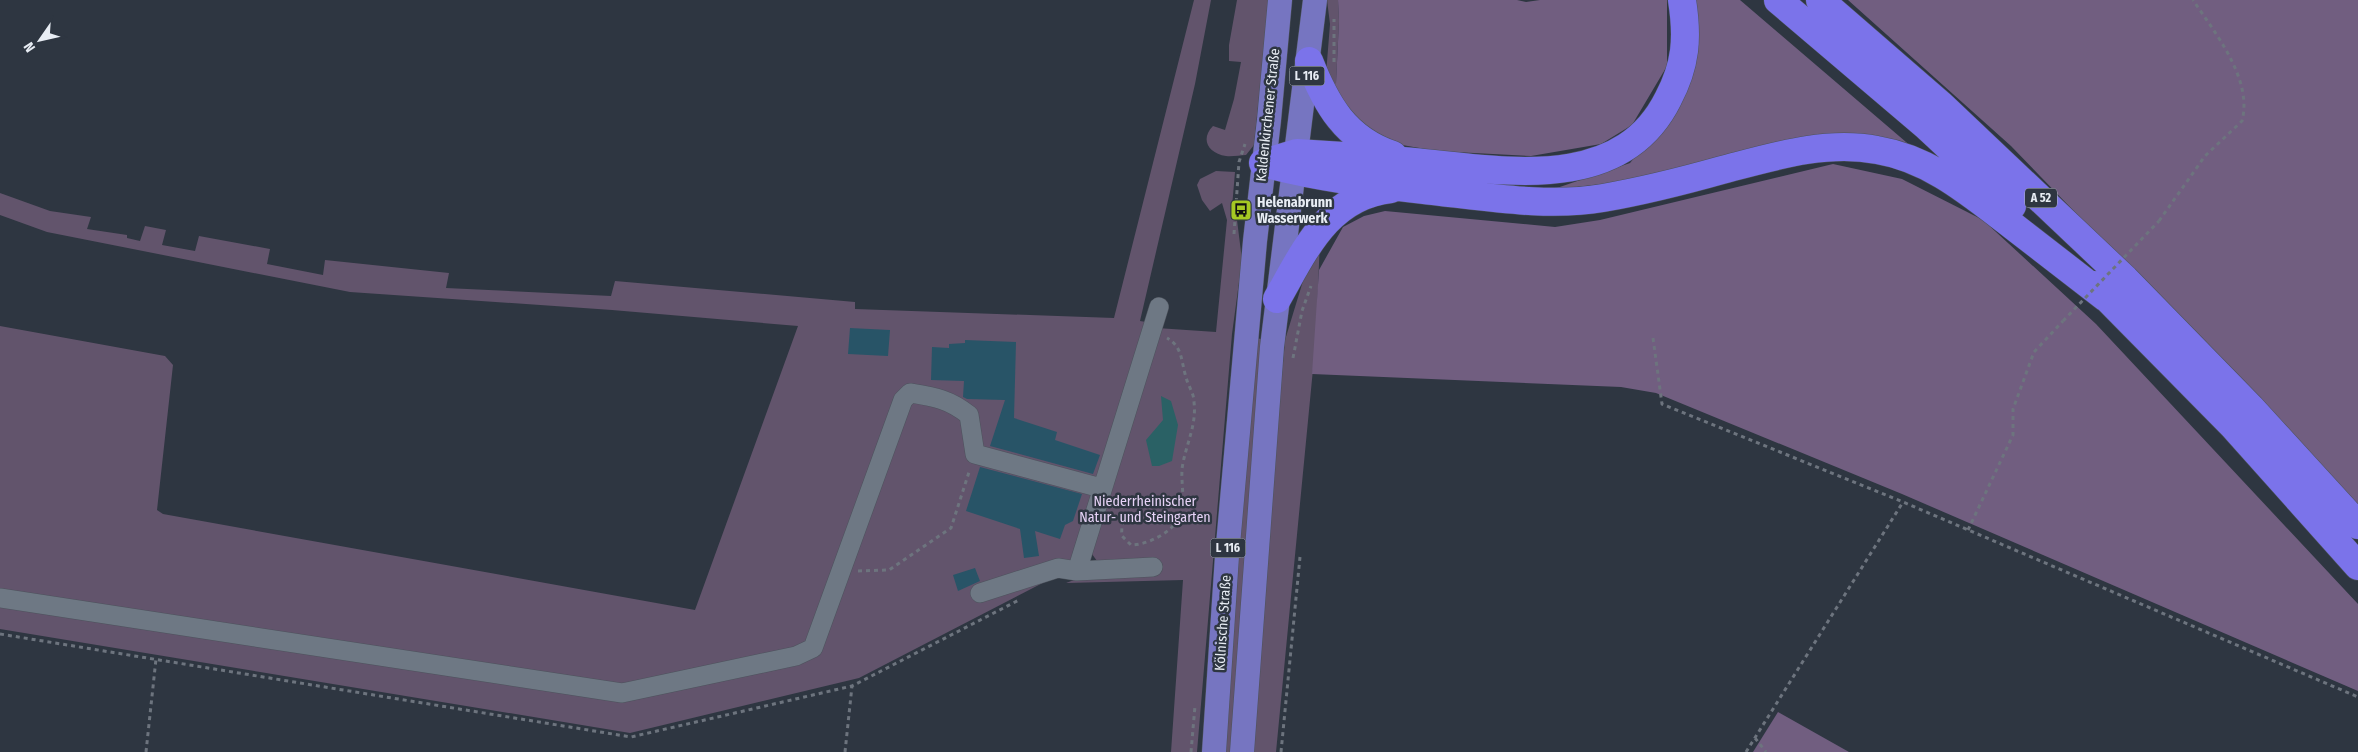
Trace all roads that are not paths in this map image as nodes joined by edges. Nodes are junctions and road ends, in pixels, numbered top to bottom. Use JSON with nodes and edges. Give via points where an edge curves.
{"nodes":[{"id":1,"x":1280,"y":0,"type":"edge"},
{"id":2,"x":1682,"y":0,"type":"edge"},
{"id":3,"x":1778,"y":0,"type":"edge"},
{"id":4,"x":1820,"y":0,"type":"edge"},
{"id":5,"x":1325,"y":5,"type":"edge"},
{"id":6,"x":1322,"y":64,"type":"junction"},
{"id":7,"x":1295,"y":162,"type":"junction"},
{"id":8,"x":1413,"y":162,"type":"junction"},
{"id":9,"x":1263,"y":163,"type":"junction"},
{"id":10,"x":1408,"y":188,"type":"junction"},
{"id":11,"x":2106,"y":298,"type":"junction"},
{"id":12,"x":1277,"y":299,"type":"junction"},
{"id":13,"x":1159,"y":307,"type":"dead end"},
{"id":14,"x":1247,"y":345,"type":"joint"},
{"id":15,"x":1101,"y":488,"type":"junction"},
{"id":16,"x":2358,"y":525,"type":"edge"},
{"id":17,"x":2358,"y":566,"type":"edge"},
{"id":18,"x":1153,"y":567,"type":"dead end"},
{"id":19,"x":1077,"y":571,"type":"junction"},
{"id":20,"x":980,"y":593,"type":"dead end"},
{"id":21,"x":0,"y":598,"type":"edge"},
{"id":22,"x":1214,"y":752,"type":"edge"},
{"id":23,"x":1242,"y":752,"type":"edge"}],
"edges":[{"from":1,"to":9,"type":"main road","name":"Kaldenkirchener Straße","number":"L 116"},
{"from":2,"to":8,"type":"highway","via":[[1686,44],[1679,78],[1663,110],[1649,129],[1631,144],[1598,161],[1560,170],[1521,172]]},
{"from":3,"to":11,"type":"highway","number":"A 52","via":[[1925,125]]},
{"from":4,"to":16,"type":"highway","number":"A 52","via":[[1940,104],[2125,279],[2207,361]]},
{"from":5,"to":6,"type":"main road","number":"L 116"},
{"from":6,"to":7,"type":"main road","number":"L 116"},
{"from":6,"to":8,"type":"highway","via":[[1325,99],[1340,120],[1380,151]]},
{"from":7,"to":8,"type":"highway"},
{"from":7,"to":9,"type":"highway"},
{"from":7,"to":10,"type":"highway"},
{"from":7,"to":12,"type":"main road","number":"L 116"},
{"from":9,"to":14,"type":"main road","name":"Kaldenkirchener Straße","number":"L 116"},
{"from":10,"to":11,"type":"highway","via":[[1556,201],[1600,199],[1805,150],[1877,150],[1943,173]]},
{"from":10,"to":12,"type":"highway","via":[[1388,189],[1348,202],[1336,212],[1311,240]]},
{"from":11,"to":17,"type":"highway","number":"A 52","via":[[2233,426]]},
{"from":12,"to":23,"type":"main road","name":"Kölnische Straße","number":"L 116"},
{"from":13,"to":15,"type":"lane"},
{"from":14,"to":22,"type":"main road","name":"Kölnische Straße","number":"L 116","via":[[1227,556]]},
{"from":15,"to":19,"type":"lane"},
{"from":15,"to":21,"type":"lane","via":[[975,454],[969,415],[942,398],[910,393],[903,400],[813,648],[796,656],[622,693]]},
{"from":18,"to":19,"type":"lane"},
{"from":19,"to":20,"type":"lane","via":[[1058,568]]}]}
